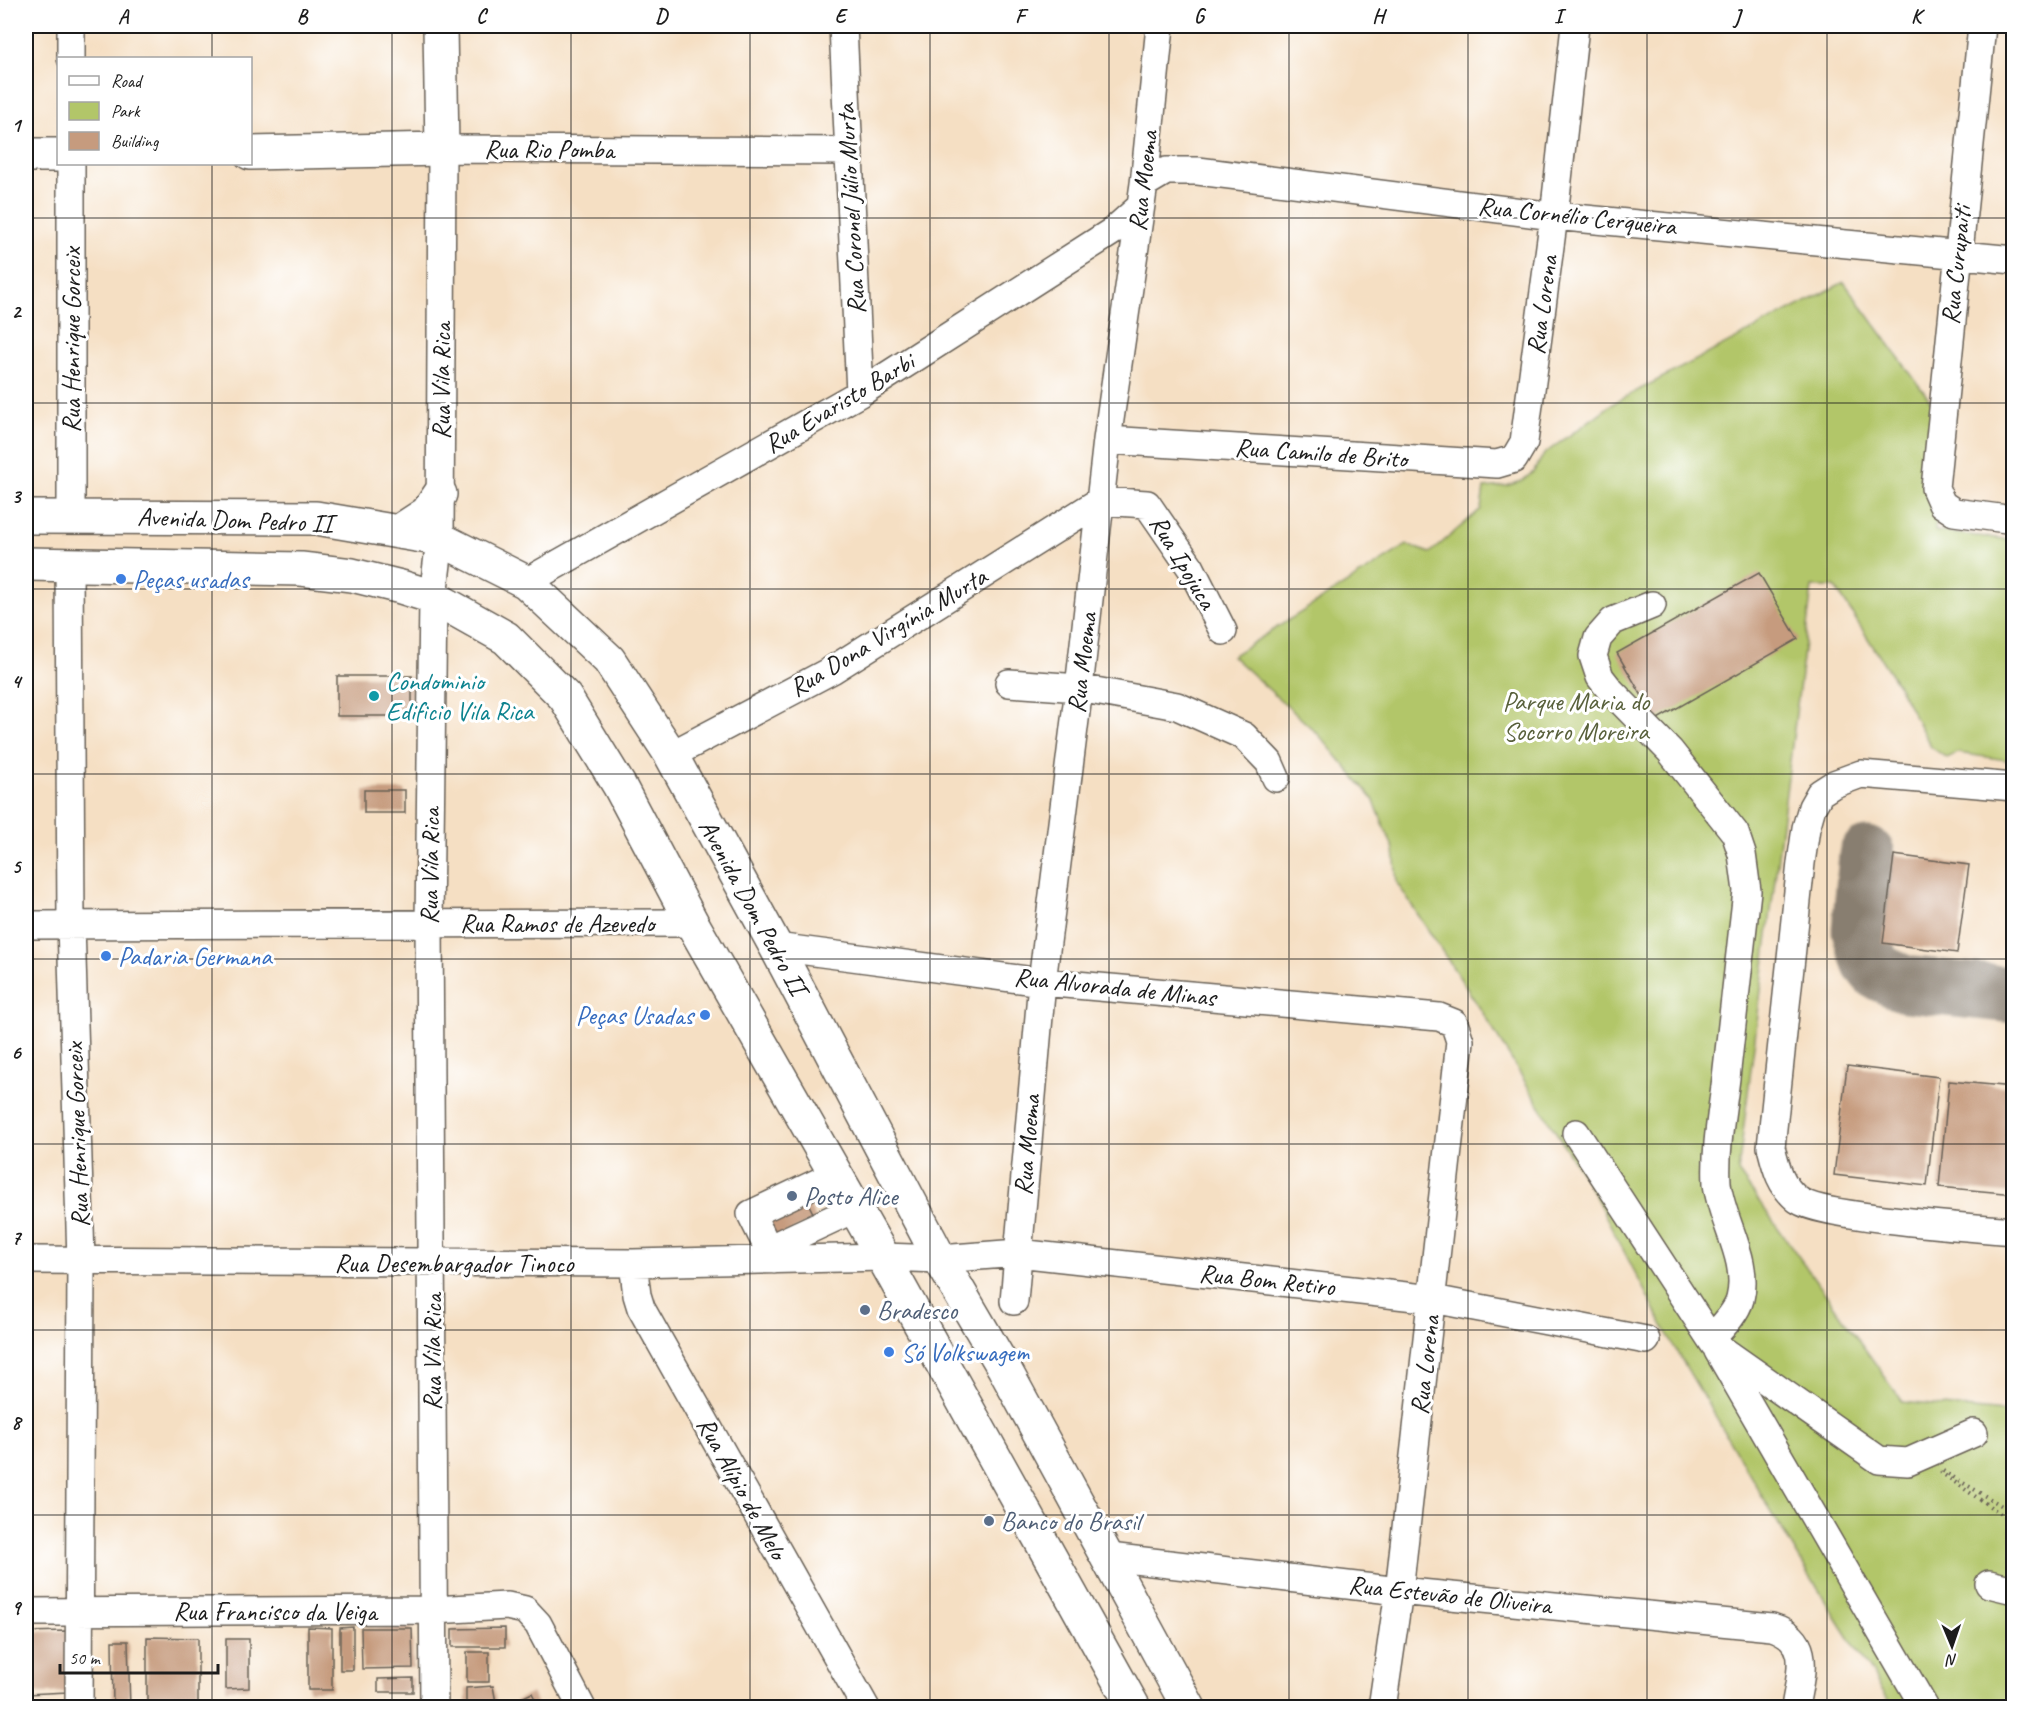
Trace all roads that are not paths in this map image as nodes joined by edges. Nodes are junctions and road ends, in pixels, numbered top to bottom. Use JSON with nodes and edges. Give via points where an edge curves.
{"nodes":[{"id":1,"x":71,"y":26,"type":"edge"},
{"id":2,"x":440,"y":26,"type":"edge"},
{"id":3,"x":843,"y":26,"type":"edge"},
{"id":4,"x":1160,"y":26,"type":"edge"},
{"id":5,"x":1575,"y":26,"type":"edge"},
{"id":6,"x":1982,"y":26,"type":"edge"},
{"id":7,"x":71,"y":57,"type":"edge"},
{"id":8,"x":442,"y":149,"type":"junction"},
{"id":9,"x":848,"y":151,"type":"junction"},
{"id":10,"x":252,"y":153,"type":"edge"},
{"id":11,"x":57,"y":154,"type":"edge"},
{"id":12,"x":26,"y":155,"type":"edge"},
{"id":13,"x":71,"y":165,"type":"edge"},
{"id":14,"x":1142,"y":195,"type":"junction"},
{"id":15,"x":1554,"y":216,"type":"junction"},
{"id":16,"x":1957,"y":254,"type":"junction"},
{"id":17,"x":2013,"y":260,"type":"edge"},
{"id":18,"x":860,"y":393,"type":"junction"},
{"id":19,"x":1107,"y":440,"type":"junction"},
{"id":20,"x":1524,"y":442,"type":"joint"},
{"id":21,"x":440,"y":495,"type":"junction"},
{"id":22,"x":1100,"y":501,"type":"junction"},
{"id":23,"x":71,"y":516,"type":"junction"},
{"id":24,"x":26,"y":517,"type":"edge"},
{"id":25,"x":2013,"y":520,"type":"edge"},
{"id":26,"x":398,"y":532,"type":"junction"},
{"id":27,"x":440,"y":539,"type":"junction"},
{"id":28,"x":69,"y":563,"type":"junction"},
{"id":29,"x":26,"y":564,"type":"edge"},
{"id":30,"x":526,"y":582,"type":"junction"},
{"id":31,"x":433,"y":597,"type":"junction"},
{"id":32,"x":1652,"y":604,"type":"dead end"},
{"id":33,"x":1223,"y":631,"type":"dead end"},
{"id":34,"x":1009,"y":683,"type":"dead end"},
{"id":35,"x":1079,"y":688,"type":"junction"},
{"id":36,"x":670,"y":755,"type":"junction"},
{"id":37,"x":1276,"y":778,"type":"dead end"},
{"id":38,"x":2013,"y":788,"type":"edge"},
{"id":39,"x":692,"y":923,"type":"junction"},
{"id":40,"x":72,"y":924,"type":"junction"},
{"id":41,"x":429,"y":924,"type":"junction"},
{"id":42,"x":26,"y":925,"type":"edge"},
{"id":43,"x":776,"y":947,"type":"junction"},
{"id":44,"x":1042,"y":982,"type":"junction"},
{"id":45,"x":1454,"y":1023,"type":"joint"},
{"id":46,"x":1576,"y":1133,"type":"dead end"},
{"id":47,"x":836,"y":1174,"type":"junction"},
{"id":48,"x":806,"y":1188,"type":"junction"},
{"id":49,"x":856,"y":1208,"type":"junction"},
{"id":50,"x":823,"y":1224,"type":"junction"},
{"id":51,"x":2013,"y":1231,"type":"edge"},
{"id":52,"x":1018,"y":1253,"type":"junction"},
{"id":53,"x":771,"y":1255,"type":"junction"},
{"id":54,"x":883,"y":1257,"type":"junction"},
{"id":55,"x":839,"y":1258,"type":"junction"},
{"id":56,"x":940,"y":1259,"type":"junction"},
{"id":57,"x":26,"y":1260,"type":"edge"},
{"id":58,"x":81,"y":1260,"type":"junction"},
{"id":59,"x":429,"y":1263,"type":"junction"},
{"id":60,"x":633,"y":1263,"type":"junction"},
{"id":61,"x":1433,"y":1299,"type":"junction"},
{"id":62,"x":1014,"y":1301,"type":"dead end"},
{"id":63,"x":1647,"y":1340,"type":"dead end"},
{"id":64,"x":1712,"y":1341,"type":"junction"},
{"id":65,"x":1974,"y":1433,"type":"dead end"},
{"id":66,"x":1109,"y":1557,"type":"junction"},
{"id":67,"x":1399,"y":1591,"type":"junction"},
{"id":68,"x":433,"y":1610,"type":"junction"},
{"id":69,"x":26,"y":1612,"type":"edge"},
{"id":70,"x":79,"y":1612,"type":"junction"},
{"id":71,"x":79,"y":1707,"type":"edge"},
{"id":72,"x":434,"y":1707,"type":"edge"},
{"id":73,"x":582,"y":1707,"type":"edge"},
{"id":74,"x":866,"y":1707,"type":"edge"},
{"id":75,"x":1134,"y":1707,"type":"edge"},
{"id":76,"x":1189,"y":1707,"type":"edge"},
{"id":77,"x":1382,"y":1707,"type":"edge"},
{"id":78,"x":1795,"y":1707,"type":"edge"},
{"id":79,"x":1925,"y":1707,"type":"edge"}],
"edges":[{"from":1,"to":7,"type":"street"},
{"from":2,"to":8,"type":"main road","name":"Rua Vila Rica"},
{"from":3,"to":9,"type":"street","name":"Rua Coronel Júlio Murta"},
{"from":4,"to":14,"type":"street","name":"Rua Moema"},
{"from":5,"to":15,"type":"street","name":"Rua Lorena"},
{"from":6,"to":16,"type":"street","name":"Rua Curupaiti"},
{"from":8,"to":9,"type":"street","name":"Rua Rio Pomba"},
{"from":8,"to":10,"type":"main road","name":"Rua Rio Pomba"},
{"from":8,"to":21,"type":"street","name":"Rua Vila Rica"},
{"from":9,"to":18,"type":"street","name":"Rua Coronel Júlio Murta"},
{"from":11,"to":12,"type":"main road"},
{"from":13,"to":23,"type":"street","name":"Rua Henrique Gorceix"},
{"from":14,"to":15,"type":"street","name":"Rua Cornélio Cerqueira","via":[[1166,171],[1198,171]]},
{"from":14,"to":18,"type":"street","name":"Rua Evaristo Barbi","via":[[1113,231]]},
{"from":14,"to":19,"type":"street","name":"Rua Moema"},
{"from":15,"to":16,"type":"street","name":"Rua Cornélio Cerqueira"},
{"from":15,"to":20,"type":"street","name":"Rua Lorena"},
{"from":16,"to":17,"type":"street","name":"Rua Cornélio Cerqueira"},
{"from":16,"to":25,"type":"street","name":"Rua Curupaiti","via":[[1935,488],[1942,504],[1954,512]]},
{"from":18,"to":30,"type":"street","name":"Rua Evaristo Barbi"},
{"from":19,"to":20,"type":"street","name":"Rua Camilo de Brito","via":[[1497,464],[1514,459]]},
{"from":19,"to":22,"type":"street","name":"Rua Moema"},
{"from":21,"to":26,"type":"main road","via":[[427,513]]},
{"from":21,"to":27,"type":"street","name":"Rua Vila Rica"},
{"from":22,"to":33,"type":"street","name":"Rua Ipojuca","via":[[1147,504],[1191,568]]},
{"from":22,"to":35,"type":"street","name":"Rua Moema"},
{"from":22,"to":36,"type":"street","name":"Rua Dona Virgínia Murta","via":[[832,670]]},
{"from":23,"to":24,"type":"main road","name":"Avenida Dom Pedro II"},
{"from":23,"to":26,"type":"main road","name":"Avenida Dom Pedro II","via":[[316,518]]},
{"from":26,"to":27,"type":"main road","name":"Avenida Dom Pedro II"},
{"from":27,"to":30,"type":"main road","name":"Avenida Dom Pedro II"},
{"from":27,"to":31,"type":"street","name":"Rua Vila Rica"},
{"from":28,"to":29,"type":"main road","name":"Avenida Dom Pedro II"},
{"from":28,"to":31,"type":"main road","name":"Avenida Dom Pedro II","via":[[302,568],[352,575]]},
{"from":28,"to":40,"type":"street","name":"Rua Henrique Gorceix"},
{"from":30,"to":36,"type":"main road","name":"Avenida Dom Pedro II","via":[[609,660]]},
{"from":31,"to":39,"type":"main road","name":"Avenida Dom Pedro II","via":[[506,638],[565,697],[619,784]]},
{"from":31,"to":41,"type":"street","name":"Rua Vila Rica"},
{"from":32,"to":64,"type":"street","via":[[1613,621],[1598,638],[1593,656],[1600,677],[1611,691],[1670,751],[1735,832],[1747,891],[1717,1182],[1742,1280],[1740,1300]]},
{"from":34,"to":35,"type":"street"},
{"from":35,"to":37,"type":"street","via":[[1177,706],[1221,724],[1244,736],[1269,762]]},
{"from":35,"to":44,"type":"street","name":"Rua Moema"},
{"from":36,"to":43,"type":"main road","name":"Avenida Dom Pedro II"},
{"from":38,"to":51,"type":"street","via":[[1861,774],[1821,793],[1812,807],[1801,863],[1771,1147],[1780,1180],[1798,1201],[1821,1209]]},
{"from":39,"to":41,"type":"street","name":"Rua Ramos de Azevedo"},
{"from":39,"to":47,"type":"main road","name":"Avenida Dom Pedro II"},
{"from":40,"to":41,"type":"street","name":"Rua Ramos de Azevedo"},
{"from":40,"to":42,"type":"street","name":"Rua Ramos de Azevedo"},
{"from":40,"to":58,"type":"street","name":"Rua Henrique Gorceix"},
{"from":41,"to":59,"type":"street","name":"Rua Vila Rica"},
{"from":43,"to":44,"type":"street","name":"Rua Alvorada de Minas"},
{"from":43,"to":56,"type":"main road","name":"Avenida Dom Pedro II"},
{"from":44,"to":45,"type":"street","name":"Rua Alvorada de Minas","via":[[1440,1017]]},
{"from":44,"to":52,"type":"street","name":"Rua Moema"},
{"from":45,"to":61,"type":"street","name":"Rua Lorena","via":[[1460,1041]]},
{"from":46,"to":64,"type":"street"},
{"from":47,"to":48,"type":"street"},
{"from":47,"to":49,"type":"main road","name":"Avenida Dom Pedro II"},
{"from":48,"to":50,"type":"street"},
{"from":48,"to":53,"type":"street","via":[[751,1214]]},
{"from":49,"to":50,"type":"street"},
{"from":49,"to":54,"type":"main road","name":"Avenida Dom Pedro II"},
{"from":50,"to":53,"type":"street"},
{"from":50,"to":55,"type":"street"},
{"from":52,"to":56,"type":"street","name":"Rua Bom Retiro"},
{"from":52,"to":61,"type":"street","name":"Rua Bom Retiro"},
{"from":52,"to":62,"type":"street","name":"Rua Moema"},
{"from":53,"to":55,"type":"street","name":"Rua Desembargador Tinoco"},
{"from":53,"to":60,"type":"street","name":"Rua Desembargador Tinoco"},
{"from":54,"to":55,"type":"street","name":"Rua Desembargador Tinoco"},
{"from":54,"to":56,"type":"street","name":"Rua Bom Retiro"},
{"from":54,"to":75,"type":"main road","name":"Avenida Dom Pedro II"},
{"from":56,"to":66,"type":"main road","name":"Avenida Dom Pedro II"},
{"from":57,"to":58,"type":"street","name":"Rua Desembargador Tinoco"},
{"from":58,"to":59,"type":"street","name":"Rua Desembargador Tinoco"},
{"from":58,"to":70,"type":"street","name":"Rua Henrique Gorceix"},
{"from":59,"to":60,"type":"street","name":"Rua Desembargador Tinoco"},
{"from":59,"to":68,"type":"street","name":"Rua Vila Rica"},
{"from":60,"to":74,"type":"street","name":"Rua Alípio de Melo","via":[[641,1308]]},
{"from":61,"to":63,"type":"street","name":"Rua Bom Retiro"},
{"from":61,"to":67,"type":"street","name":"Rua Lorena"},
{"from":64,"to":65,"type":"street","via":[[1879,1460],[1908,1462]]},
{"from":64,"to":79,"type":"street"},
{"from":66,"to":67,"type":"street","name":"Rua Estevão de Oliveira"},
{"from":66,"to":76,"type":"main road","name":"Avenida Dom Pedro II"},
{"from":67,"to":77,"type":"street","name":"Rua Lorena"},
{"from":67,"to":78,"type":"street","name":"Rua Estevão de Oliveira","via":[[1772,1627],[1799,1645],[1802,1659]]},
{"from":68,"to":70,"type":"street","name":"Rua Francisco da Veiga"},
{"from":68,"to":72,"type":"street","name":"Rua Vila Rica"},
{"from":68,"to":73,"type":"street","name":"Rua Francisco da Veiga","via":[[507,1606],[525,1610],[538,1624]]},
{"from":69,"to":70,"type":"street","name":"Rua Francisco da Veiga"},
{"from":70,"to":71,"type":"street","name":"Rua Henrique Gorceix"}]}
